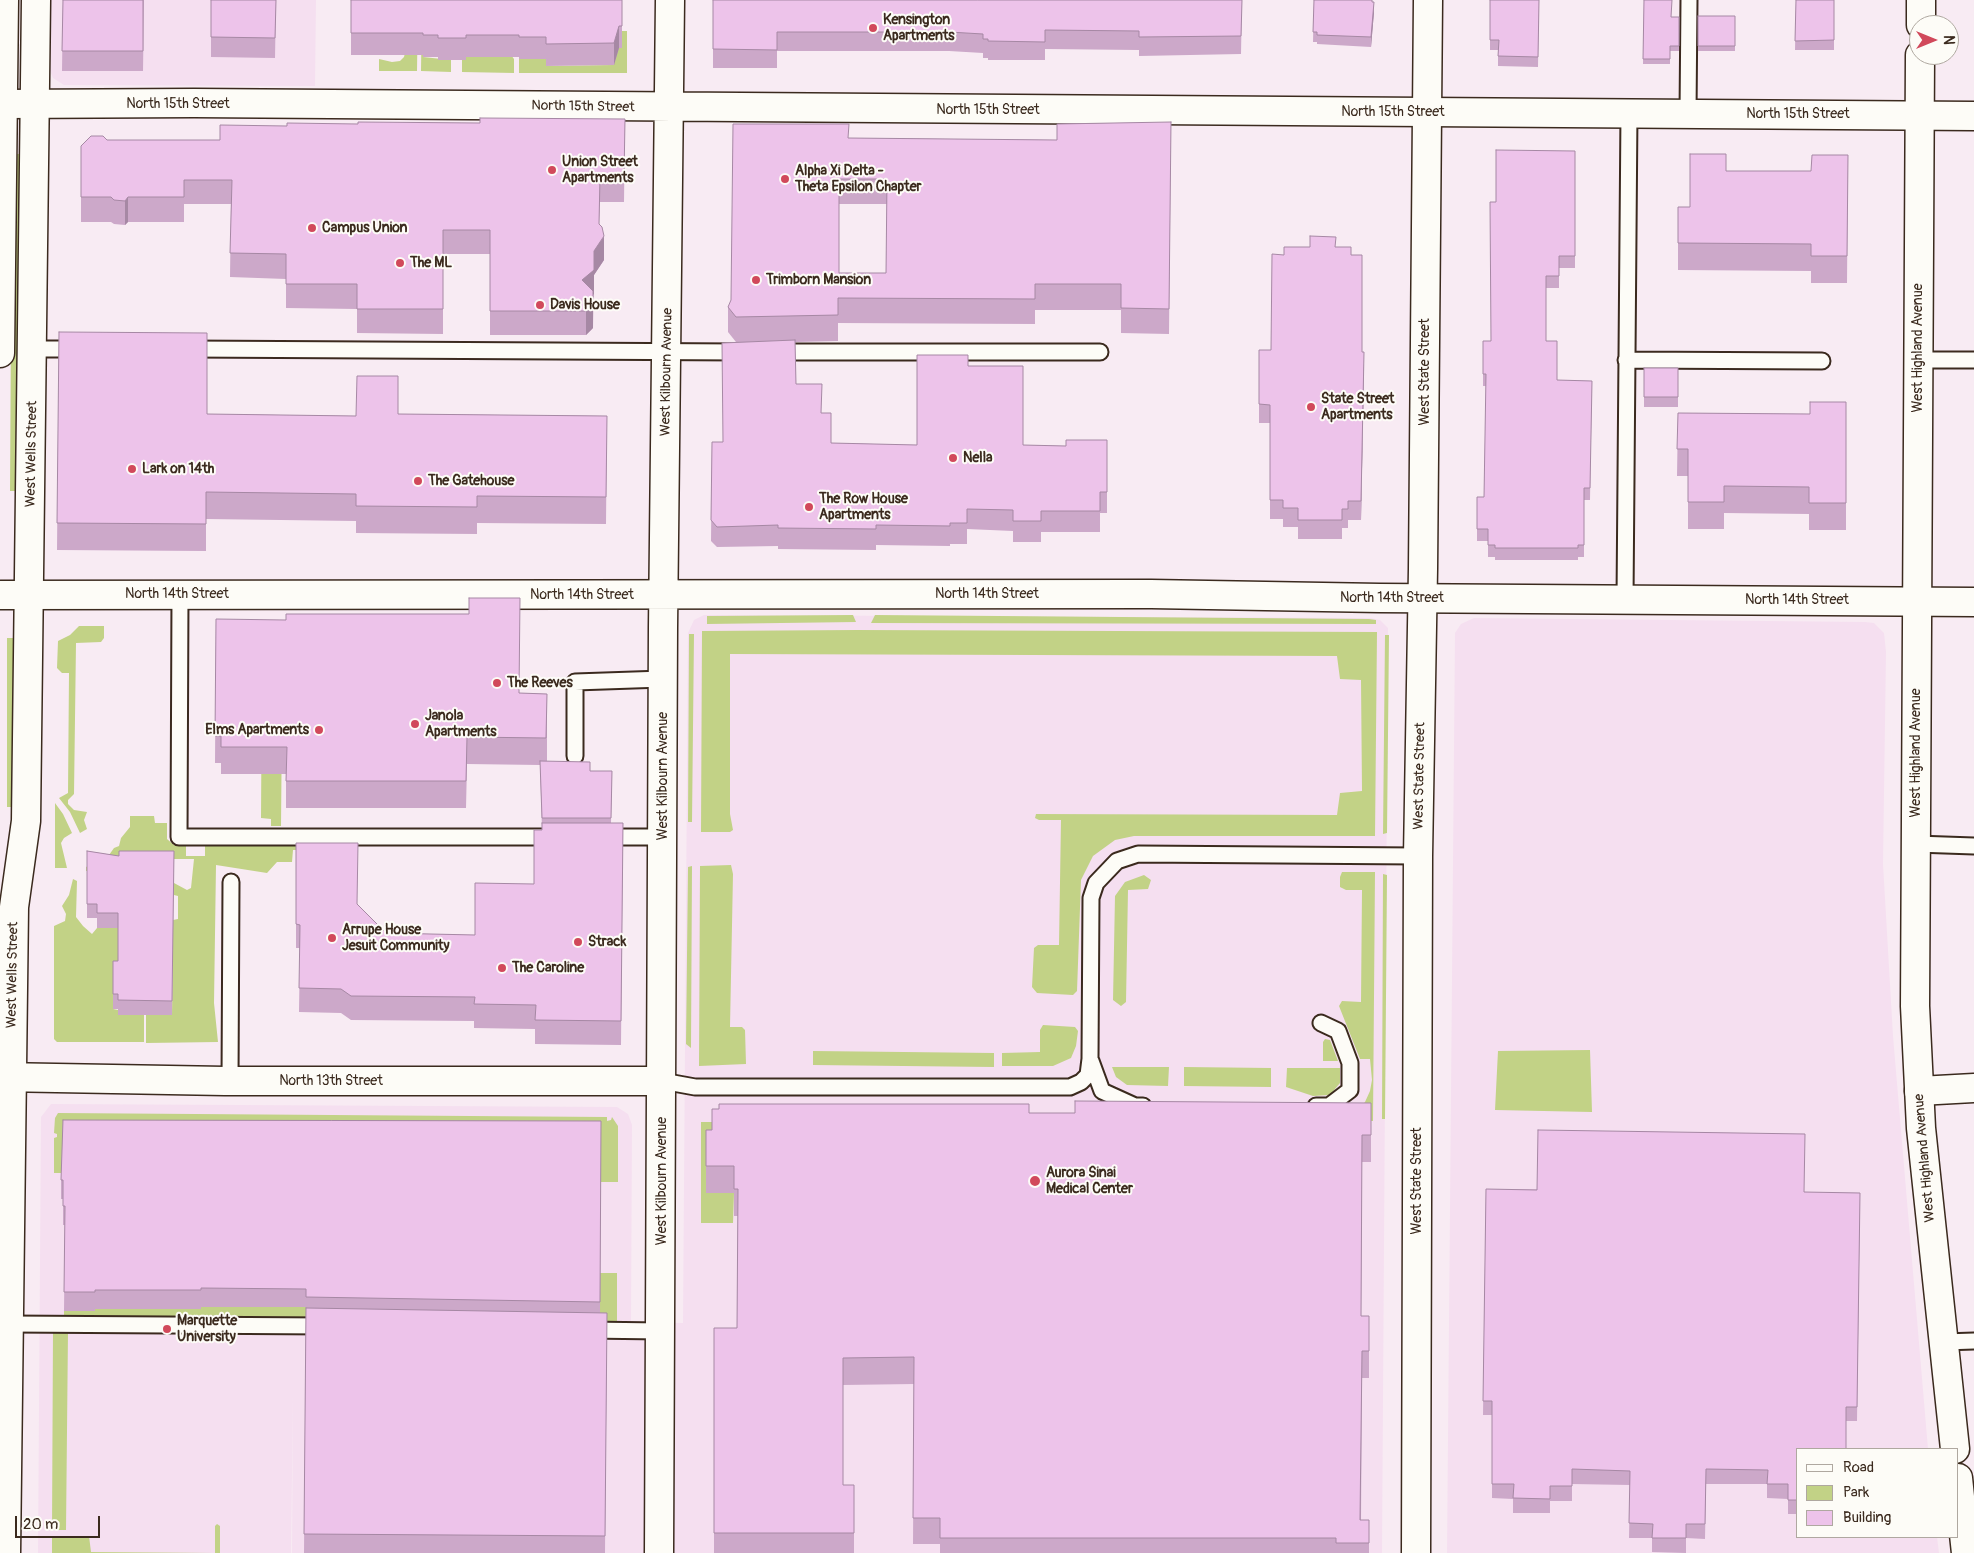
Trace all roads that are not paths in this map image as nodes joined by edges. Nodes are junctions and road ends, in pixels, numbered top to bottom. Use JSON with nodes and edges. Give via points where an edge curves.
{"nodes":[{"id":1,"x":4,"y":0,"type":"edge"},
{"id":2,"x":36,"y":0,"type":"edge"},
{"id":3,"x":670,"y":0,"type":"edge"},
{"id":4,"x":1428,"y":0,"type":"edge"},
{"id":5,"x":1689,"y":0,"type":"edge"},
{"id":6,"x":1921,"y":0,"type":"edge"},
{"id":7,"x":1921,"y":15,"type":"edge"},
{"id":8,"x":1920,"y":65,"type":"edge"},
{"id":9,"x":3,"y":104,"type":"junction"},
{"id":10,"x":36,"y":104,"type":"junction"},
{"id":11,"x":670,"y":108,"type":"junction"},
{"id":12,"x":1427,"y":112,"type":"junction"},
{"id":13,"x":1629,"y":112,"type":"junction"},
{"id":14,"x":1688,"y":114,"type":"junction"},
{"id":15,"x":1920,"y":115,"type":"junction"},
{"id":16,"x":1974,"y":116,"type":"edge"},
{"id":17,"x":33,"y":349,"type":"junction"},
{"id":18,"x":92,"y":349,"type":"edge"},
{"id":19,"x":171,"y":349,"type":"edge"},
{"id":20,"x":1100,"y":352,"type":"dead end"},
{"id":21,"x":0,"y":353,"type":"edge"},
{"id":22,"x":667,"y":353,"type":"junction"},
{"id":23,"x":1626,"y":360,"type":"junction"},
{"id":24,"x":1918,"y":360,"type":"junction"},
{"id":25,"x":1974,"y":360,"type":"edge"},
{"id":26,"x":1822,"y":361,"type":"dead end"},
{"id":27,"x":180,"y":594,"type":"junction"},
{"id":28,"x":0,"y":595,"type":"edge"},
{"id":29,"x":30,"y":595,"type":"junction"},
{"id":30,"x":664,"y":595,"type":"junction"},
{"id":31,"x":1423,"y":598,"type":"junction"},
{"id":32,"x":1625,"y":599,"type":"junction"},
{"id":33,"x":1917,"y":601,"type":"junction"},
{"id":34,"x":1974,"y":602,"type":"edge"},
{"id":35,"x":663,"y":679,"type":"junction"},
{"id":36,"x":575,"y":756,"type":"dead end"},
{"id":37,"x":565,"y":837,"type":"edge"},
{"id":38,"x":585,"y":837,"type":"edge"},
{"id":39,"x":663,"y":837,"type":"junction"},
{"id":40,"x":1916,"y":844,"type":"junction"},
{"id":41,"x":1974,"y":846,"type":"edge"},
{"id":42,"x":1418,"y":856,"type":"junction"},
{"id":43,"x":0,"y":863,"type":"edge"},
{"id":44,"x":231,"y":882,"type":"dead end"},
{"id":45,"x":14,"y":907,"type":"junction"},
{"id":46,"x":1321,"y":1023,"type":"dead end"},
{"id":47,"x":1090,"y":1059,"type":"junction"},
{"id":48,"x":6,"y":1077,"type":"edge"},
{"id":49,"x":230,"y":1081,"type":"junction"},
{"id":50,"x":662,"y":1081,"type":"junction"},
{"id":51,"x":1974,"y":1088,"type":"edge"},
{"id":52,"x":1919,"y":1092,"type":"junction"},
{"id":53,"x":1154,"y":1106,"type":"edge"},
{"id":54,"x":1300,"y":1106,"type":"edge"},
{"id":55,"x":9,"y":1324,"type":"junction"},
{"id":56,"x":344,"y":1326,"type":"edge"},
{"id":57,"x":572,"y":1329,"type":"edge"},
{"id":58,"x":661,"y":1331,"type":"junction"},
{"id":59,"x":1974,"y":1341,"type":"edge"},
{"id":60,"x":1944,"y":1342,"type":"junction"},
{"id":61,"x":1955,"y":1448,"type":"edge"},
{"id":62,"x":1959,"y":1487,"type":"edge"},
{"id":63,"x":6,"y":1553,"type":"edge"},
{"id":64,"x":659,"y":1553,"type":"edge"},
{"id":65,"x":1416,"y":1553,"type":"edge"},
{"id":66,"x":1966,"y":1553,"type":"edge"}],
"edges":[{"from":1,"to":9,"type":"street"},
{"from":2,"to":10,"type":"street","name":"West Wells Street"},
{"from":3,"to":11,"type":"street","name":"West Kilbourn Avenue"},
{"from":4,"to":12,"type":"street","name":"West State Street"},
{"from":5,"to":14,"type":"lane"},
{"from":6,"to":7,"type":"street"},
{"from":8,"to":15,"type":"street","name":"West Highland Avenue"},
{"from":9,"to":10,"type":"street","name":"North 15th Street"},
{"from":9,"to":21,"type":"street"},
{"from":10,"to":11,"type":"street","name":"North 15th Street"},
{"from":10,"to":17,"type":"street","name":"West Wells Street"},
{"from":11,"to":12,"type":"street","name":"North 15th Street"},
{"from":11,"to":22,"type":"street","name":"West Kilbourn Avenue"},
{"from":12,"to":13,"type":"street","name":"North 15th Street"},
{"from":12,"to":31,"type":"street","name":"West State Street"},
{"from":13,"to":14,"type":"street","name":"North 15th Street"},
{"from":13,"to":23,"type":"lane"},
{"from":14,"to":15,"type":"street","name":"North 15th Street"},
{"from":15,"to":16,"type":"street","name":"North 15th Street"},
{"from":15,"to":24,"type":"street","name":"West Highland Avenue"},
{"from":17,"to":18,"type":"lane"},
{"from":17,"to":29,"type":"street","name":"West Wells Street"},
{"from":19,"to":22,"type":"lane"},
{"from":20,"to":22,"type":"lane","via":[[858,350]]},
{"from":22,"to":30,"type":"street","name":"West Kilbourn Avenue"},
{"from":23,"to":26,"type":"lane"},
{"from":23,"to":32,"type":"lane"},
{"from":24,"to":25,"type":"lane"},
{"from":24,"to":33,"type":"street","name":"West Highland Avenue"},
{"from":27,"to":29,"type":"street","name":"North 14th Street"},
{"from":27,"to":30,"type":"street","name":"North 14th Street"},
{"from":27,"to":37,"type":"lane","via":[[179,836]]},
{"from":28,"to":29,"type":"street","name":"North 14th Street"},
{"from":29,"to":45,"type":"street","name":"West Wells Street","via":[[26,821]]},
{"from":30,"to":31,"type":"street","name":"North 14th Street","via":[[1151,594]]},
{"from":30,"to":35,"type":"street","name":"West Kilbourn Avenue"},
{"from":31,"to":32,"type":"street","name":"North 14th Street"},
{"from":31,"to":42,"type":"street","name":"West State Street"},
{"from":32,"to":33,"type":"street","name":"North 14th Street"},
{"from":33,"to":34,"type":"street","name":"North 14th Street"},
{"from":33,"to":40,"type":"street","name":"West Highland Avenue"},
{"from":35,"to":36,"type":"lane","via":[[575,682]]},
{"from":35,"to":39,"type":"street","name":"West Kilbourn Avenue"},
{"from":38,"to":39,"type":"lane"},
{"from":39,"to":50,"type":"street","name":"West Kilbourn Avenue"},
{"from":40,"to":41,"type":"lane"},
{"from":40,"to":52,"type":"street","name":"West Highland Avenue","via":[[1915,1006]]},
{"from":42,"to":47,"type":"lane","via":[[1138,854],[1118,861],[1096,883],[1091,898]]},
{"from":42,"to":65,"type":"street","name":"West State Street"},
{"from":43,"to":45,"type":"street","name":"West Wells Street"},
{"from":44,"to":49,"type":"lane"},
{"from":45,"to":48,"type":"street","name":"West Wells Street"},
{"from":46,"to":54,"type":"lane","via":[[1338,1031],[1350,1063],[1350,1090],[1329,1106]]},
{"from":47,"to":50,"type":"lane","via":[[1088,1075],[1081,1082],[1056,1088],[695,1087]]},
{"from":47,"to":53,"type":"lane","via":[[1102,1092],[1135,1106]]},
{"from":48,"to":49,"type":"street","name":"North 13th Street"},
{"from":48,"to":55,"type":"street","name":"West Wells Street"},
{"from":49,"to":50,"type":"street","name":"North 13th Street"},
{"from":50,"to":58,"type":"street","name":"West Kilbourn Avenue"},
{"from":51,"to":52,"type":"street"},
{"from":52,"to":60,"type":"street","name":"West Highland Avenue"},
{"from":55,"to":56,"type":"lane"},
{"from":55,"to":63,"type":"street","name":"West Wells Street"},
{"from":57,"to":58,"type":"lane"},
{"from":58,"to":64,"type":"street","name":"West Kilbourn Avenue"},
{"from":59,"to":60,"type":"lane"},
{"from":60,"to":61,"type":"street","name":"West Highland Avenue"},
{"from":62,"to":66,"type":"street"}]}
